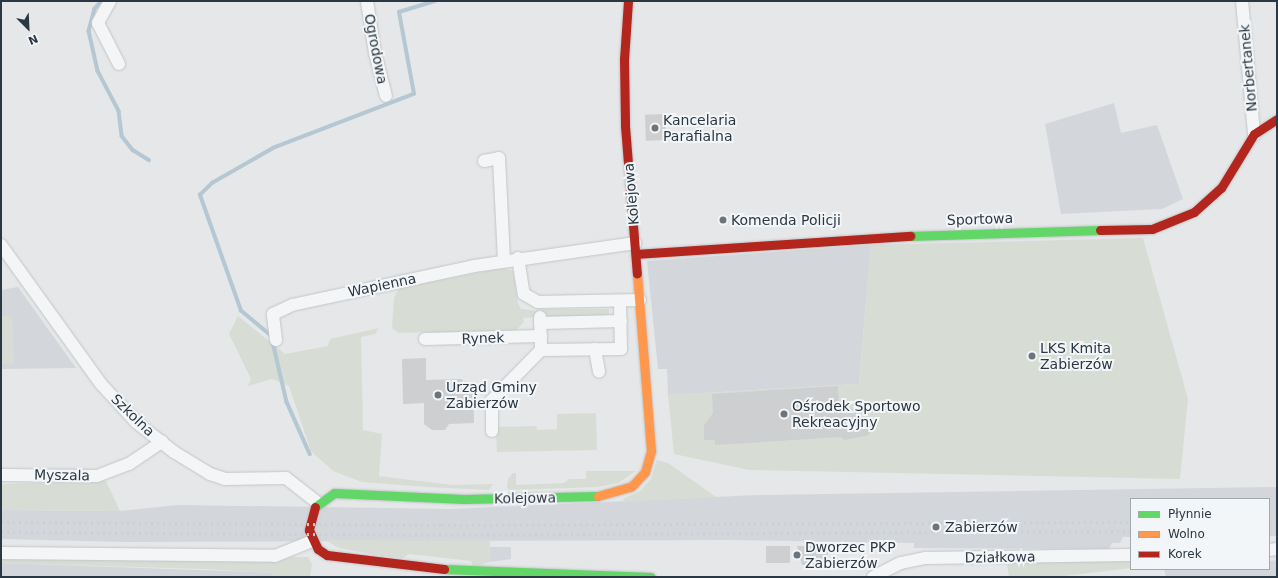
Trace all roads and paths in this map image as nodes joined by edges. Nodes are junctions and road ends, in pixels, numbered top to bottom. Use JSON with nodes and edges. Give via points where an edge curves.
{"nodes":[{"id":1,"x":110,"y":1,"type":"edge"},
{"id":2,"x":367,"y":1,"type":"edge"},
{"id":3,"x":628,"y":1,"type":"edge"},
{"id":4,"x":1242,"y":1,"type":"edge"},
{"id":5,"x":120,"y":64,"type":"dead end"},
{"id":6,"x":386,"y":96,"type":"dead end"},
{"id":7,"x":1277,"y":119,"type":"edge"},
{"id":8,"x":1254,"y":134,"type":"junction"},
{"id":9,"x":484,"y":161,"type":"dead end"},
{"id":10,"x":1,"y":245,"type":"edge"},
{"id":11,"x":636,"y":248,"type":"junction"},
{"id":12,"x":518,"y":258,"type":"junction"},
{"id":13,"x":504,"y":261,"type":"junction"},
{"id":14,"x":640,"y":300,"type":"junction"},
{"id":15,"x":616,"y":308,"type":"dead end"},
{"id":16,"x":621,"y":321,"type":"junction"},
{"id":17,"x":541,"y":336,"type":"junction"},
{"id":18,"x":425,"y":339,"type":"dead end"},
{"id":19,"x":276,"y":340,"type":"dead end"},
{"id":20,"x":595,"y":349,"type":"junction"},
{"id":21,"x":541,"y":350,"type":"junction"},
{"id":22,"x":599,"y":372,"type":"dead end"},
{"id":23,"x":492,"y":431,"type":"dead end"},
{"id":24,"x":162,"y":442,"type":"junction"},
{"id":25,"x":1,"y":476,"type":"edge"},
{"id":26,"x":318,"y":503,"type":"junction"},
{"id":27,"x":312,"y":542,"type":"junction"},
{"id":28,"x":1,"y":552,"type":"edge"},
{"id":29,"x":1130,"y":555,"type":"edge"},
{"id":30,"x":651,"y":577,"type":"edge"},
{"id":31,"x":654,"y":577,"type":"edge"},
{"id":32,"x":874,"y":577,"type":"edge"}],
"edges":[{"from":1,"to":5,"type":"street","via":[[98,23]]},
{"from":2,"to":6,"type":"street","name":"Ogrodowa","via":[[375,53]]},
{"from":3,"to":11,"type":"street","name":"Kolejowa","via":[[624,59],[625,126]]},
{"from":4,"to":8,"type":"street","name":"Norbertanek"},
{"from":7,"to":8,"type":"street","name":"Sportowa"},
{"from":8,"to":11,"type":"street","name":"Sportowa","via":[[1221,188],[1194,212],[1152,229],[880,236]]},
{"from":9,"to":13,"type":"street","via":[[499,158]]},
{"from":10,"to":24,"type":"street","name":"Szkolna","via":[[101,384],[136,422]]},
{"from":11,"to":12,"type":"street","name":"Wapienna"},
{"from":11,"to":14,"type":"street","name":"Kolejowa"},
{"from":12,"to":13,"type":"street","name":"Wapienna"},
{"from":12,"to":14,"type":"street","via":[[524,294],[538,302]]},
{"from":13,"to":19,"type":"street","name":"Wapienna","via":[[366,288],[280,309],[273,314]]},
{"from":14,"to":26,"type":"street","name":"Kolejowa","via":[[651,451],[645,472],[632,486],[614,494],[464,499],[340,493],[330,494]]},
{"from":15,"to":16,"type":"street"},
{"from":16,"to":17,"type":"street","via":[[540,320]]},
{"from":16,"to":20,"type":"street","via":[[621,349]]},
{"from":17,"to":18,"type":"street","name":"Rynek"},
{"from":17,"to":21,"type":"street"},
{"from":20,"to":21,"type":"street"},
{"from":20,"to":22,"type":"street"},
{"from":21,"to":23,"type":"street","via":[[492,400]]},
{"from":24,"to":25,"type":"street","name":"Myszala","via":[[129,464],[97,476]]},
{"from":24,"to":26,"type":"street","name":"Szkolna","via":[[217,477],[286,478]]},
{"from":26,"to":27,"type":"street","via":[[310,516],[308,530]]},
{"from":27,"to":28,"type":"street","via":[[275,556]]},
{"from":27,"to":30,"type":"street","via":[[322,552],[334,557],[410,566],[494,573]]},
{"from":29,"to":32,"type":"street","name":"Działkowa","via":[[925,558],[901,563]]},
{"from":30,"to":31,"type":"street"}]}
